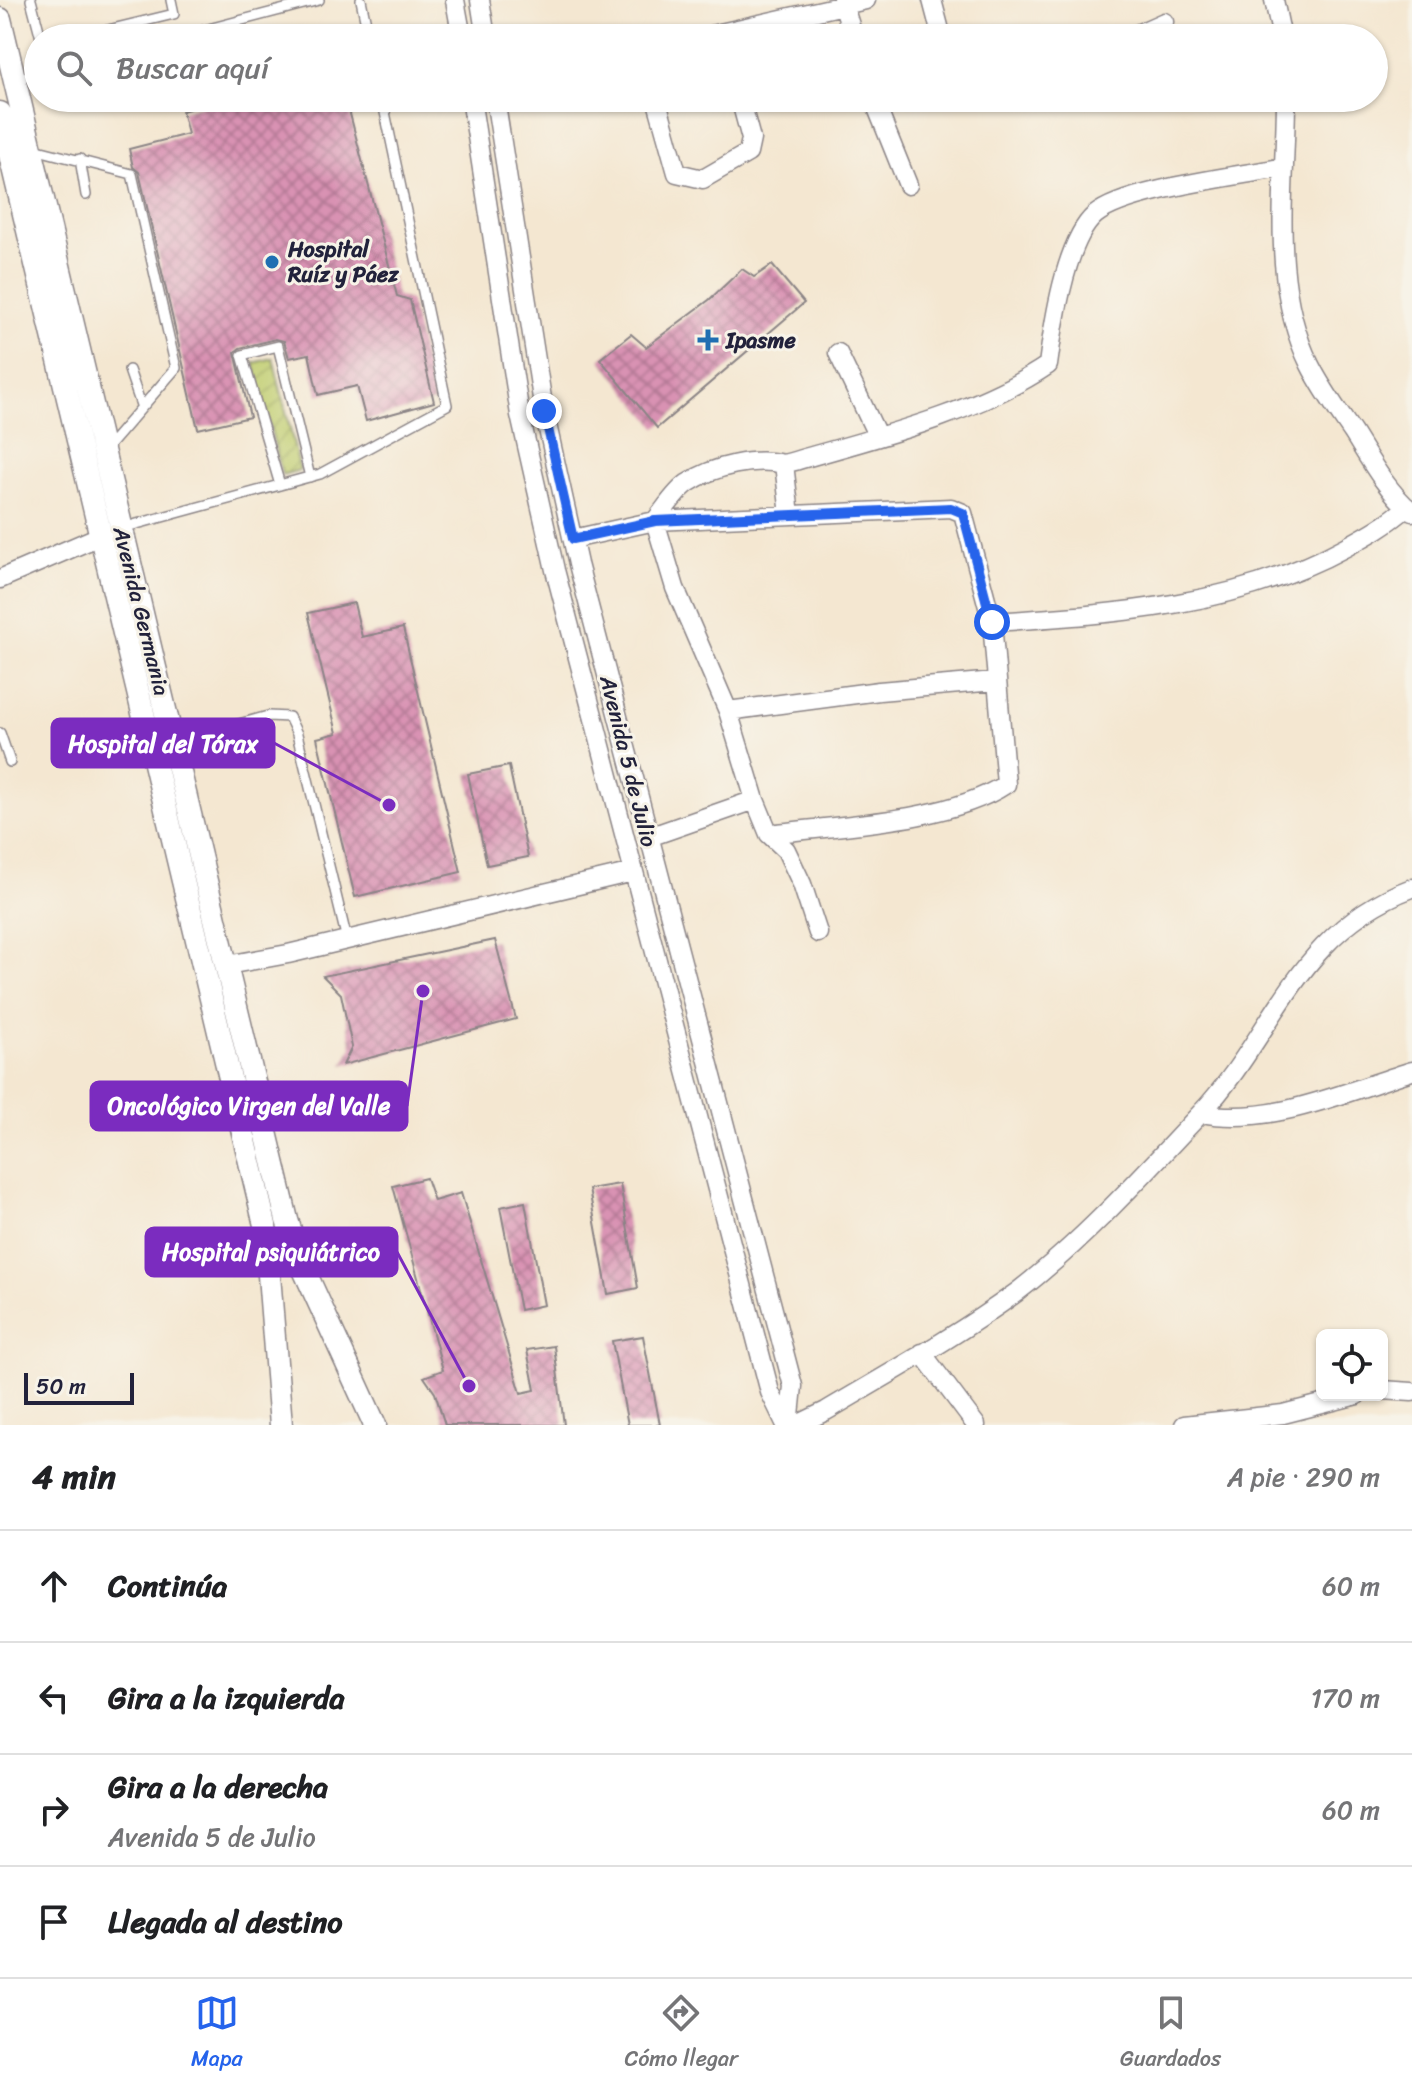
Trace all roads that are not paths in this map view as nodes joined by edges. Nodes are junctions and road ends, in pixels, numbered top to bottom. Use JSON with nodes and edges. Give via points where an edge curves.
{"nodes":[{"id":1,"x":31,"y":0,"type":"edge"},
{"id":2,"x":171,"y":0,"type":"edge"},
{"id":3,"x":319,"y":0,"type":"edge"},
{"id":4,"x":361,"y":0,"type":"edge"},
{"id":5,"x":455,"y":0,"type":"edge"},
{"id":6,"x":480,"y":0,"type":"edge"},
{"id":7,"x":866,"y":0,"type":"edge"},
{"id":8,"x":932,"y":0,"type":"edge"},
{"id":9,"x":1274,"y":0,"type":"edge"},
{"id":10,"x":843,"y":3,"type":"edge"},
{"id":11,"x":0,"y":19,"type":"edge"},
{"id":12,"x":1164,"y":22,"type":"dead end"},
{"id":13,"x":37,"y":24,"type":"edge"},
{"id":14,"x":133,"y":24,"type":"edge"},
{"id":15,"x":227,"y":24,"type":"edge"},
{"id":16,"x":366,"y":24,"type":"edge"},
{"id":17,"x":459,"y":24,"type":"edge"},
{"id":18,"x":484,"y":24,"type":"edge"},
{"id":19,"x":764,"y":24,"type":"edge"},
{"id":20,"x":850,"y":24,"type":"edge"},
{"id":21,"x":938,"y":24,"type":"edge"},
{"id":22,"x":1160,"y":24,"type":"edge"},
{"id":23,"x":1279,"y":24,"type":"edge"},
{"id":24,"x":24,"y":78,"type":"edge"},
{"id":25,"x":15,"y":80,"type":"junction"},
{"id":26,"x":385,"y":112,"type":"edge"},
{"id":27,"x":473,"y":112,"type":"edge"},
{"id":28,"x":497,"y":112,"type":"edge"},
{"id":29,"x":660,"y":112,"type":"edge"},
{"id":30,"x":744,"y":112,"type":"edge"},
{"id":31,"x":879,"y":112,"type":"edge"},
{"id":32,"x":1286,"y":112,"type":"edge"},
{"id":33,"x":0,"y":113,"type":"edge"},
{"id":34,"x":31,"y":148,"type":"junction"},
{"id":35,"x":80,"y":159,"type":"junction"},
{"id":36,"x":1284,"y":167,"type":"junction"},
{"id":37,"x":908,"y":185,"type":"dead end"},
{"id":38,"x":86,"y":195,"type":"dead end"},
{"id":39,"x":838,"y":353,"type":"dead end"},
{"id":40,"x":129,"y":370,"type":"dead end"},
{"id":41,"x":141,"y":405,"type":"junction"},
{"id":42,"x":877,"y":435,"type":"junction"},
{"id":43,"x":104,"y":451,"type":"junction"},
{"id":44,"x":784,"y":464,"type":"junction"},
{"id":45,"x":310,"y":477,"type":"junction"},
{"id":46,"x":280,"y":485,"type":"junction"},
{"id":47,"x":1409,"y":509,"type":"edge"},
{"id":48,"x":790,"y":515,"type":"junction"},
{"id":49,"x":655,"y":521,"type":"junction"},
{"id":50,"x":112,"y":532,"type":"junction"},
{"id":51,"x":573,"y":539,"type":"junction"},
{"id":52,"x":0,"y":579,"type":"edge"},
{"id":53,"x":992,"y":622,"type":"junction"},
{"id":54,"x":995,"y":681,"type":"junction"},
{"id":55,"x":728,"y":711,"type":"junction"},
{"id":56,"x":0,"y":733,"type":"edge"},
{"id":57,"x":174,"y":742,"type":"junction"},
{"id":58,"x":10,"y":762,"type":"dead end"},
{"id":59,"x":755,"y":800,"type":"junction"},
{"id":60,"x":769,"y":834,"type":"junction"},
{"id":61,"x":649,"y":837,"type":"junction"},
{"id":62,"x":633,"y":872,"type":"junction"},
{"id":63,"x":1412,"y":888,"type":"edge"},
{"id":64,"x":818,"y":933,"type":"dead end"},
{"id":65,"x":347,"y":940,"type":"junction"},
{"id":66,"x":227,"y":965,"type":"junction"},
{"id":67,"x":1412,"y":1071,"type":"edge"},
{"id":68,"x":1202,"y":1113,"type":"junction"},
{"id":69,"x":922,"y":1353,"type":"junction"},
{"id":70,"x":1388,"y":1390,"type":"edge"},
{"id":71,"x":1412,"y":1392,"type":"edge"},
{"id":72,"x":1334,"y":1401,"type":"edge"},
{"id":73,"x":281,"y":1425,"type":"edge"},
{"id":74,"x":375,"y":1425,"type":"edge"},
{"id":75,"x":788,"y":1425,"type":"edge"},
{"id":76,"x":797,"y":1425,"type":"edge"},
{"id":77,"x":976,"y":1425,"type":"edge"},
{"id":78,"x":1184,"y":1425,"type":"edge"}],
"edges":[{"from":1,"to":13,"type":"lane"},
{"from":2,"to":14,"type":"lane","via":[[174,14]]},
{"from":3,"to":15,"type":"lane"},
{"from":4,"to":16,"type":"lane"},
{"from":5,"to":17,"type":"street"},
{"from":6,"to":18,"type":"street"},
{"from":7,"to":10,"type":"street"},
{"from":8,"to":21,"type":"street"},
{"from":9,"to":23,"type":"street"},
{"from":10,"to":19,"type":"street"},
{"from":10,"to":20,"type":"street"},
{"from":11,"to":25,"type":"street","name":"Avenida Germania"},
{"from":12,"to":22,"type":"street"},
{"from":24,"to":25,"type":"lane"},
{"from":25,"to":34,"type":"street","name":"Avenida Germania"},
{"from":26,"to":45,"type":"lane","via":[[447,405]]},
{"from":27,"to":62,"type":"street","name":"Avenida 5 de Julio","via":[[520,415]]},
{"from":28,"to":51,"type":"street","name":"Avenida 5 de Julio","via":[[541,397]]},
{"from":29,"to":30,"type":"street","via":[[677,173],[703,179],[748,153],[751,139]]},
{"from":31,"to":37,"type":"street"},
{"from":32,"to":36,"type":"street"},
{"from":33,"to":50,"type":"street","name":"Avenida Germania"},
{"from":34,"to":35,"type":"lane"},
{"from":34,"to":43,"type":"street","name":"Avenida Germania"},
{"from":35,"to":38,"type":"lane"},
{"from":35,"to":41,"type":"lane","via":[[132,174],[176,368]]},
{"from":36,"to":42,"type":"street","via":[[1125,200],[1094,216],[1060,292],[1048,365],[1013,389]]},
{"from":36,"to":47,"type":"street","via":[[1284,269],[1309,363],[1379,473]]},
{"from":39,"to":42,"type":"street"},
{"from":40,"to":41,"type":"lane"},
{"from":41,"to":43,"type":"lane"},
{"from":42,"to":44,"type":"street"},
{"from":43,"to":50,"type":"street","name":"Avenida Germania"},
{"from":44,"to":48,"type":"street"},
{"from":44,"to":49,"type":"street","via":[[722,467],[686,484]]},
{"from":45,"to":46,"type":"lane"},
{"from":45,"to":46,"type":"lane","via":[[278,346],[242,355]]},
{"from":46,"to":50,"type":"lane"},
{"from":47,"to":53,"type":"street","via":[[1322,560],[1262,585],[1139,611]]},
{"from":48,"to":49,"type":"street"},
{"from":48,"to":53,"type":"street","via":[[951,508],[963,513]]},
{"from":49,"to":51,"type":"street"},
{"from":49,"to":55,"type":"street","via":[[675,588]]},
{"from":50,"to":52,"type":"street"},
{"from":50,"to":57,"type":"street","name":"Avenida Germania"},
{"from":50,"to":73,"type":"street","name":"Avenida Germania","via":[[268,1238]]},
{"from":51,"to":61,"type":"street","name":"Avenida 5 de Julio"},
{"from":53,"to":54,"type":"street"},
{"from":54,"to":55,"type":"street"},
{"from":54,"to":60,"type":"street","via":[[1006,784],[996,791],[900,818]]},
{"from":55,"to":59,"type":"street"},
{"from":56,"to":58,"type":"lane"},
{"from":57,"to":65,"type":"lane","via":[[268,716],[289,717]]},
{"from":57,"to":66,"type":"street","name":"Avenida Germania"},
{"from":59,"to":60,"type":"street"},
{"from":59,"to":61,"type":"street"},
{"from":60,"to":64,"type":"street","via":[[786,850]]},
{"from":61,"to":75,"type":"street","name":"Avenida 5 de Julio","via":[[793,1386]]},
{"from":62,"to":65,"type":"street"},
{"from":62,"to":75,"type":"street","name":"Avenida 5 de Julio","via":[[770,1392]]},
{"from":63,"to":68,"type":"street","via":[[1361,916],[1309,959]]},
{"from":65,"to":66,"type":"street"},
{"from":66,"to":74,"type":"street","name":"Avenida Germania","via":[[295,1246]]},
{"from":67,"to":68,"type":"street","via":[[1283,1109],[1232,1116]]},
{"from":68,"to":69,"type":"street","via":[[1039,1274]]},
{"from":69,"to":76,"type":"street"},
{"from":69,"to":77,"type":"street"},
{"from":70,"to":71,"type":"street"},
{"from":72,"to":78,"type":"street","via":[[1283,1414]]}]}
